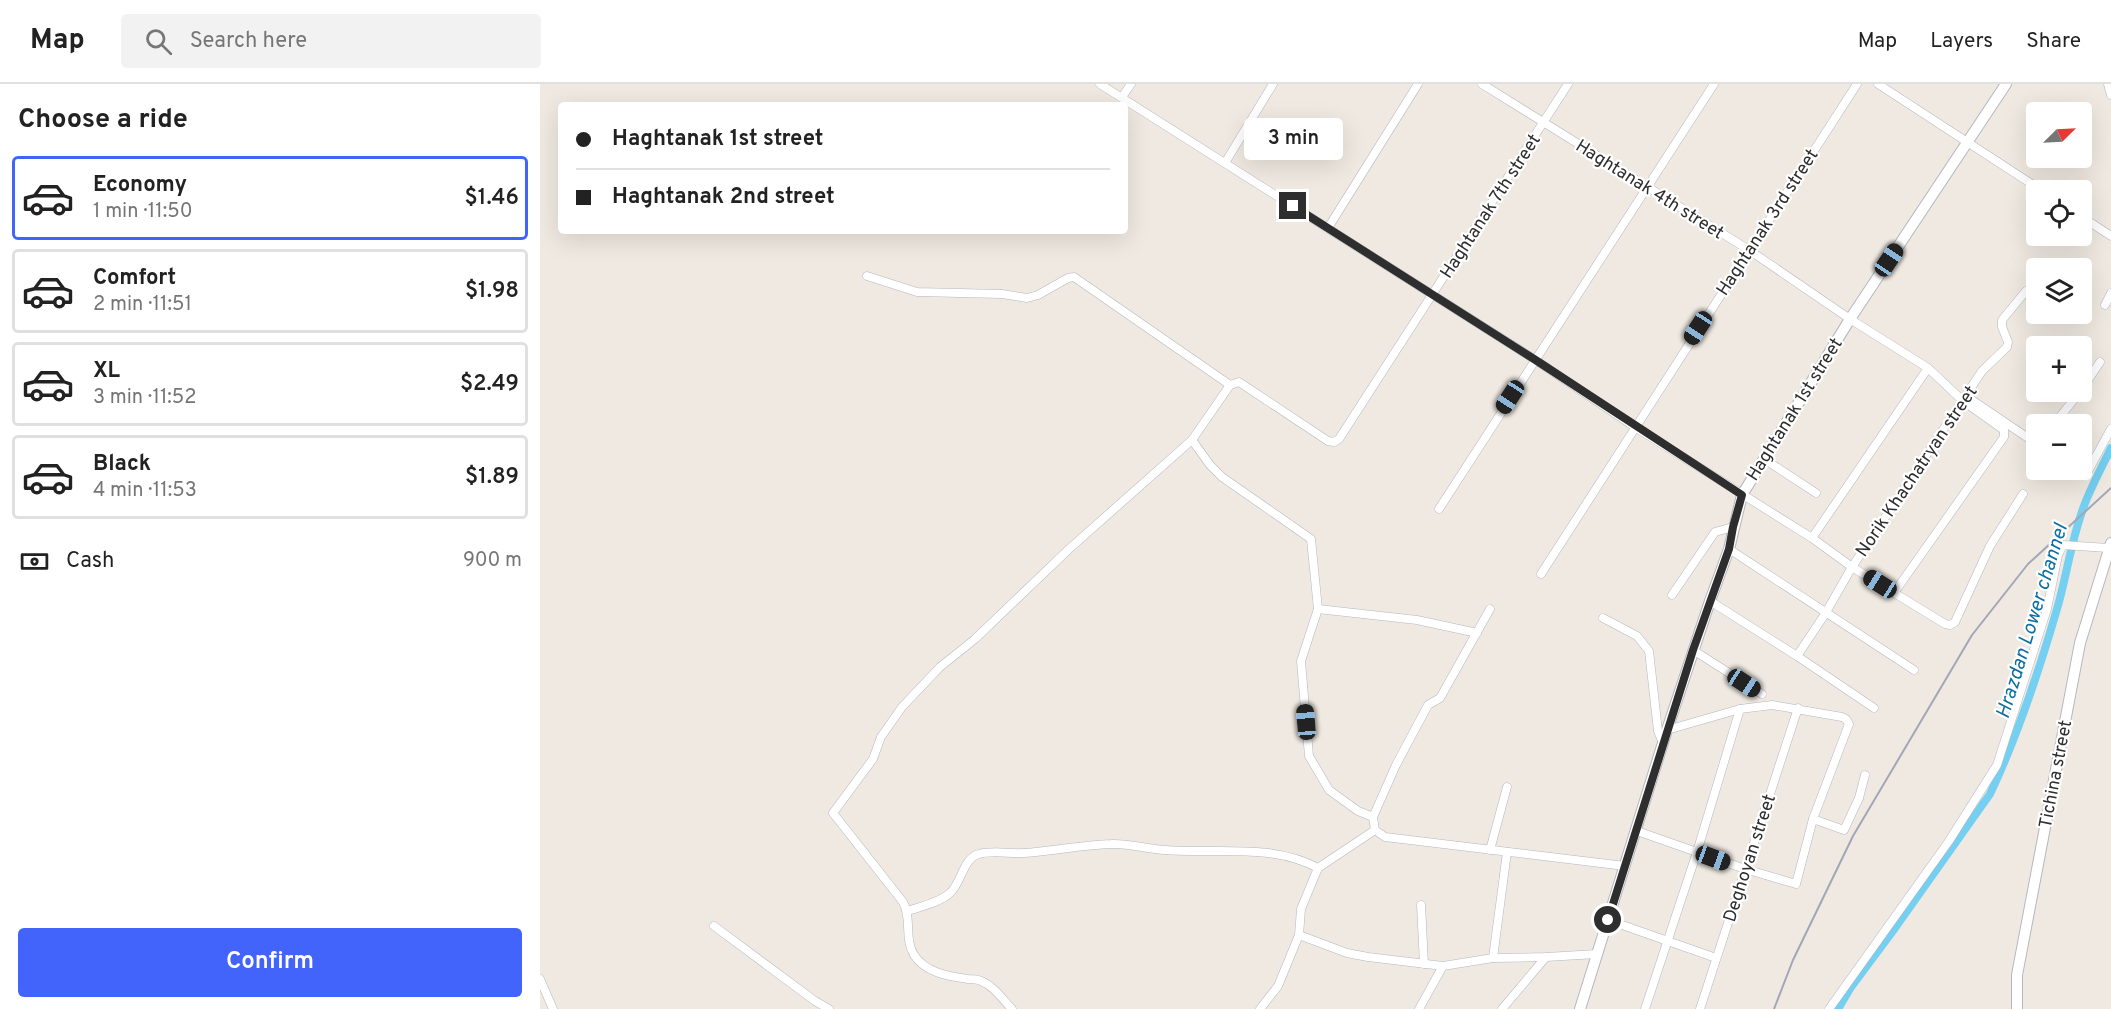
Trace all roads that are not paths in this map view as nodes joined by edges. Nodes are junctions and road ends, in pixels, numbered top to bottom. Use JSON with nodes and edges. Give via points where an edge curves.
{"nodes":[{"id":1,"x":1100,"y":84,"type":"edge"},
{"id":2,"x":1131,"y":84,"type":"edge"},
{"id":3,"x":1273,"y":84,"type":"edge"},
{"id":4,"x":1418,"y":84,"type":"edge"},
{"id":5,"x":1482,"y":84,"type":"edge"},
{"id":6,"x":1568,"y":84,"type":"edge"},
{"id":7,"x":1713,"y":84,"type":"edge"},
{"id":8,"x":1857,"y":84,"type":"edge"},
{"id":9,"x":1878,"y":84,"type":"edge"},
{"id":10,"x":2006,"y":84,"type":"edge"},
{"id":11,"x":2108,"y":84,"type":"edge"},
{"id":12,"x":2111,"y":94,"type":"edge"},
{"id":13,"x":1122,"y":98,"type":"junction"},
{"id":14,"x":1544,"y":123,"type":"junction"},
{"id":15,"x":1967,"y":143,"type":"junction"},
{"id":16,"x":1225,"y":163,"type":"junction"},
{"id":17,"x":2026,"y":180,"type":"edge"},
{"id":18,"x":1647,"y":187,"type":"junction"},
{"id":19,"x":2092,"y":224,"type":"edge"},
{"id":20,"x":1328,"y":228,"type":"junction"},
{"id":21,"x":2111,"y":236,"type":"edge"},
{"id":22,"x":1749,"y":250,"type":"junction"},
{"id":23,"x":867,"y":276,"type":"dead end"},
{"id":24,"x":2026,"y":291,"type":"dead end"},
{"id":25,"x":2111,"y":293,"type":"edge"},
{"id":26,"x":1432,"y":295,"type":"junction"},
{"id":27,"x":2105,"y":305,"type":"dead end"},
{"id":28,"x":1850,"y":319,"type":"junction"},
{"id":29,"x":1534,"y":359,"type":"junction"},
{"id":30,"x":2100,"y":362,"type":"dead end"},
{"id":31,"x":1928,"y":368,"type":"junction"},
{"id":32,"x":2092,"y":374,"type":"edge"},
{"id":33,"x":1234,"y":383,"type":"junction"},
{"id":34,"x":1965,"y":399,"type":"junction"},
{"id":35,"x":2071,"y":402,"type":"edge"},
{"id":36,"x":2062,"y":414,"type":"edge"},
{"id":37,"x":1635,"y":427,"type":"junction"},
{"id":38,"x":2111,"y":429,"type":"edge"},
{"id":39,"x":2026,"y":437,"type":"edge"},
{"id":40,"x":1192,"y":440,"type":"junction"},
{"id":41,"x":1764,"y":459,"type":"junction"},
{"id":42,"x":2092,"y":464,"type":"edge"},
{"id":43,"x":1816,"y":493,"type":"dead end"},
{"id":44,"x":2023,"y":494,"type":"dead end"},
{"id":45,"x":1742,"y":495,"type":"junction"},
{"id":46,"x":1439,"y":509,"type":"dead end"},
{"id":47,"x":1733,"y":527,"type":"junction"},
{"id":48,"x":1812,"y":538,"type":"junction"},
{"id":49,"x":2110,"y":545,"type":"edge"},
{"id":50,"x":1729,"y":549,"type":"junction"},
{"id":51,"x":1852,"y":567,"type":"junction"},
{"id":52,"x":1541,"y":574,"type":"dead end"},
{"id":53,"x":1894,"y":592,"type":"junction"},
{"id":54,"x":1672,"y":595,"type":"dead end"},
{"id":55,"x":1710,"y":600,"type":"junction"},
{"id":56,"x":1318,"y":609,"type":"junction"},
{"id":57,"x":1490,"y":609,"type":"dead end"},
{"id":58,"x":1825,"y":614,"type":"junction"},
{"id":59,"x":1603,"y":618,"type":"dead end"},
{"id":60,"x":1477,"y":633,"type":"junction"},
{"id":61,"x":1693,"y":650,"type":"junction"},
{"id":62,"x":1797,"y":656,"type":"junction"},
{"id":63,"x":1914,"y":670,"type":"dead end"},
{"id":64,"x":1762,"y":694,"type":"dead end"},
{"id":65,"x":1798,"y":708,"type":"junction"},
{"id":66,"x":1874,"y":708,"type":"dead end"},
{"id":67,"x":1740,"y":709,"type":"junction"},
{"id":68,"x":1667,"y":730,"type":"junction"},
{"id":69,"x":1663,"y":743,"type":"junction"},
{"id":70,"x":1865,"y":775,"type":"dead end"},
{"id":71,"x":1507,"y":787,"type":"dead end"},
{"id":72,"x":1373,"y":817,"type":"junction"},
{"id":73,"x":1813,"y":819,"type":"junction"},
{"id":74,"x":1376,"y":830,"type":"junction"},
{"id":75,"x":1636,"y":831,"type":"junction"},
{"id":76,"x":1490,"y":850,"type":"junction"},
{"id":77,"x":1507,"y":852,"type":"junction"},
{"id":78,"x":1697,"y":852,"type":"junction"},
{"id":79,"x":1625,"y":866,"type":"junction"},
{"id":80,"x":1318,"y":868,"type":"junction"},
{"id":81,"x":1745,"y":869,"type":"junction"},
{"id":82,"x":1421,"y":905,"type":"dead end"},
{"id":83,"x":908,"y":911,"type":"junction"},
{"id":84,"x":1608,"y":920,"type":"junction"},
{"id":85,"x":714,"y":926,"type":"dead end"},
{"id":86,"x":1299,"y":935,"type":"junction"},
{"id":87,"x":1666,"y":942,"type":"junction"},
{"id":88,"x":1597,"y":954,"type":"junction"},
{"id":89,"x":1546,"y":957,"type":"junction"},
{"id":90,"x":1492,"y":958,"type":"junction"},
{"id":91,"x":1716,"y":958,"type":"junction"},
{"id":92,"x":1424,"y":964,"type":"junction"},
{"id":93,"x":1443,"y":966,"type":"junction"},
{"id":94,"x":540,"y":979,"type":"edge"},
{"id":95,"x":553,"y":1009,"type":"edge"},
{"id":96,"x":829,"y":1009,"type":"edge"},
{"id":97,"x":1012,"y":1009,"type":"edge"},
{"id":98,"x":1260,"y":1009,"type":"edge"},
{"id":99,"x":1419,"y":1009,"type":"edge"},
{"id":100,"x":1502,"y":1009,"type":"edge"},
{"id":101,"x":1580,"y":1009,"type":"edge"},
{"id":102,"x":1645,"y":1009,"type":"edge"},
{"id":103,"x":1700,"y":1009,"type":"edge"},
{"id":104,"x":1829,"y":1009,"type":"edge"},
{"id":105,"x":2018,"y":1009,"type":"edge"}],
"edges":[{"from":1,"to":13,"type":"street"},
{"from":2,"to":13,"type":"street"},
{"from":3,"to":16,"type":"street"},
{"from":4,"to":20,"type":"street"},
{"from":5,"to":14,"type":"street","name":"Haghtanak 4th street"},
{"from":6,"to":14,"type":"street","name":"Haghtanak 7th street"},
{"from":7,"to":18,"type":"street"},
{"from":8,"to":22,"type":"street","name":"Haghtanak 3rd street"},
{"from":9,"to":15,"type":"street"},
{"from":10,"to":15,"type":"main road","name":"Haghtanak 1st street"},
{"from":11,"to":12,"type":"street"},
{"from":13,"to":16,"type":"street"},
{"from":14,"to":18,"type":"street","name":"Haghtanak 4th street"},
{"from":14,"to":26,"type":"street","name":"Haghtanak 7th street"},
{"from":15,"to":17,"type":"street"},
{"from":15,"to":28,"type":"main road","name":"Haghtanak 1st street"},
{"from":16,"to":20,"type":"street"},
{"from":18,"to":22,"type":"street","name":"Haghtanak 4th street"},
{"from":18,"to":29,"type":"street"},
{"from":19,"to":21,"type":"street"},
{"from":20,"to":26,"type":"street"},
{"from":22,"to":28,"type":"street","name":"Haghtanak 4th street"},
{"from":22,"to":37,"type":"street","name":"Haghtanak 3rd street"},
{"from":23,"to":33,"type":"street","via":[[917,292],[1027,298],[1074,277]]},
{"from":24,"to":34,"type":"street","name":"Norik Khachatryan street","via":[[2002,320],[2007,347],[1982,372]]},
{"from":25,"to":27,"type":"street"},
{"from":26,"to":29,"type":"street"},
{"from":26,"to":33,"type":"street","name":"Haghtanak 7th street","via":[[1334,442]]},
{"from":28,"to":31,"type":"street","name":"Haghtanak 4th street"},
{"from":28,"to":41,"type":"main road","name":"Haghtanak 1st street"},
{"from":29,"to":37,"type":"street"},
{"from":29,"to":46,"type":"street"},
{"from":30,"to":32,"type":"street"},
{"from":31,"to":34,"type":"street","name":"Haghtanak 4th street"},
{"from":31,"to":48,"type":"street"},
{"from":33,"to":40,"type":"street"},
{"from":34,"to":39,"type":"street"},
{"from":34,"to":51,"type":"street","name":"Norik Khachatryan street"},
{"from":34,"to":53,"type":"street","via":[[2001,427],[2004,437]]},
{"from":35,"to":36,"type":"street"},
{"from":37,"to":45,"type":"street"},
{"from":37,"to":52,"type":"street","name":"Haghtanak 3rd street"},
{"from":38,"to":42,"type":"street"},
{"from":40,"to":56,"type":"street","via":[[1222,477],[1311,539]]},
{"from":40,"to":83,"type":"street","via":[[940,667],[902,707],[881,737],[873,759],[833,813]]},
{"from":41,"to":43,"type":"street"},
{"from":41,"to":45,"type":"main road","name":"Haghtanak 1st street"},
{"from":44,"to":53,"type":"street","via":[[1990,546],[1954,622],[1945,624]]},
{"from":45,"to":47,"type":"main road","name":"Haghtanak 1st street"},
{"from":45,"to":48,"type":"street"},
{"from":47,"to":50,"type":"main road","name":"Haghtanak 1st street"},
{"from":47,"to":54,"type":"street","via":[[1716,532]]},
{"from":48,"to":51,"type":"street"},
{"from":49,"to":104,"type":"street","via":[[2063,544],[2048,609],[1997,765]]},
{"from":49,"to":105,"type":"main road","name":"Tichina street","via":[[2080,644],[2017,975]]},
{"from":50,"to":55,"type":"main road","name":"Haghtanak 1st street"},
{"from":50,"to":58,"type":"street"},
{"from":51,"to":53,"type":"street"},
{"from":51,"to":58,"type":"street","name":"Norik Khachatryan street"},
{"from":55,"to":61,"type":"main road","name":"Haghtanak 1st street"},
{"from":55,"to":62,"type":"street"},
{"from":56,"to":60,"type":"street","via":[[1417,620]]},
{"from":56,"to":72,"type":"street","via":[[1301,662],[1309,756],[1329,790]]},
{"from":57,"to":60,"type":"street"},
{"from":58,"to":62,"type":"street","name":"Norik Khachatryan street"},
{"from":58,"to":63,"type":"street"},
{"from":59,"to":69,"type":"street","via":[[1637,636],[1649,651],[1658,731]]},
{"from":60,"to":72,"type":"street","via":[[1440,698],[1428,705]]},
{"from":61,"to":64,"type":"street"},
{"from":61,"to":68,"type":"main road","name":"Haghtanak 1st street"},
{"from":62,"to":66,"type":"street"},
{"from":65,"to":67,"type":"street","via":[[1772,705]]},
{"from":65,"to":73,"type":"street","via":[[1842,717],[1849,724]]},
{"from":65,"to":81,"type":"street","name":"Deghoyan street"},
{"from":67,"to":68,"type":"street"},
{"from":67,"to":78,"type":"street"},
{"from":68,"to":69,"type":"main road","name":"Haghtanak 1st street"},
{"from":69,"to":75,"type":"main road","name":"Haghtanak 1st street"},
{"from":70,"to":73,"type":"street","via":[[1844,830]]},
{"from":71,"to":76,"type":"street"},
{"from":72,"to":74,"type":"street"},
{"from":73,"to":81,"type":"street","via":[[1796,884]]},
{"from":74,"to":76,"type":"street","via":[[1385,837]]},
{"from":74,"to":80,"type":"street"},
{"from":75,"to":78,"type":"street"},
{"from":75,"to":79,"type":"main road","name":"Haghtanak 1st street"},
{"from":76,"to":77,"type":"street"},
{"from":77,"to":79,"type":"street"},
{"from":77,"to":90,"type":"street"},
{"from":78,"to":81,"type":"street"},
{"from":78,"to":87,"type":"street"},
{"from":79,"to":84,"type":"main road","name":"Haghtanak 1st street"},
{"from":80,"to":83,"type":"street","via":[[1280,855],[1165,850],[1113,843],[1026,853],[986,853],[969,858],[950,893]]},
{"from":80,"to":86,"type":"street","via":[[1301,909]]},
{"from":81,"to":91,"type":"street","name":"Deghoyan street"},
{"from":82,"to":92,"type":"street"},
{"from":83,"to":97,"type":"street","via":[[909,942],[920,962],[931,971],[981,980]]},
{"from":84,"to":87,"type":"street"},
{"from":84,"to":88,"type":"main road","name":"Haghtanak 1st street"},
{"from":85,"to":96,"type":"street"},
{"from":86,"to":92,"type":"street","via":[[1368,957]]},
{"from":86,"to":98,"type":"street","via":[[1278,986]]},
{"from":87,"to":91,"type":"street"},
{"from":87,"to":102,"type":"street"},
{"from":88,"to":89,"type":"street"},
{"from":88,"to":101,"type":"main road","name":"Haghtanak 1st street"},
{"from":89,"to":90,"type":"street"},
{"from":89,"to":100,"type":"street"},
{"from":90,"to":93,"type":"street"},
{"from":91,"to":103,"type":"street","name":"Deghoyan street"},
{"from":92,"to":93,"type":"street"},
{"from":93,"to":99,"type":"street"},
{"from":94,"to":95,"type":"street"}]}
